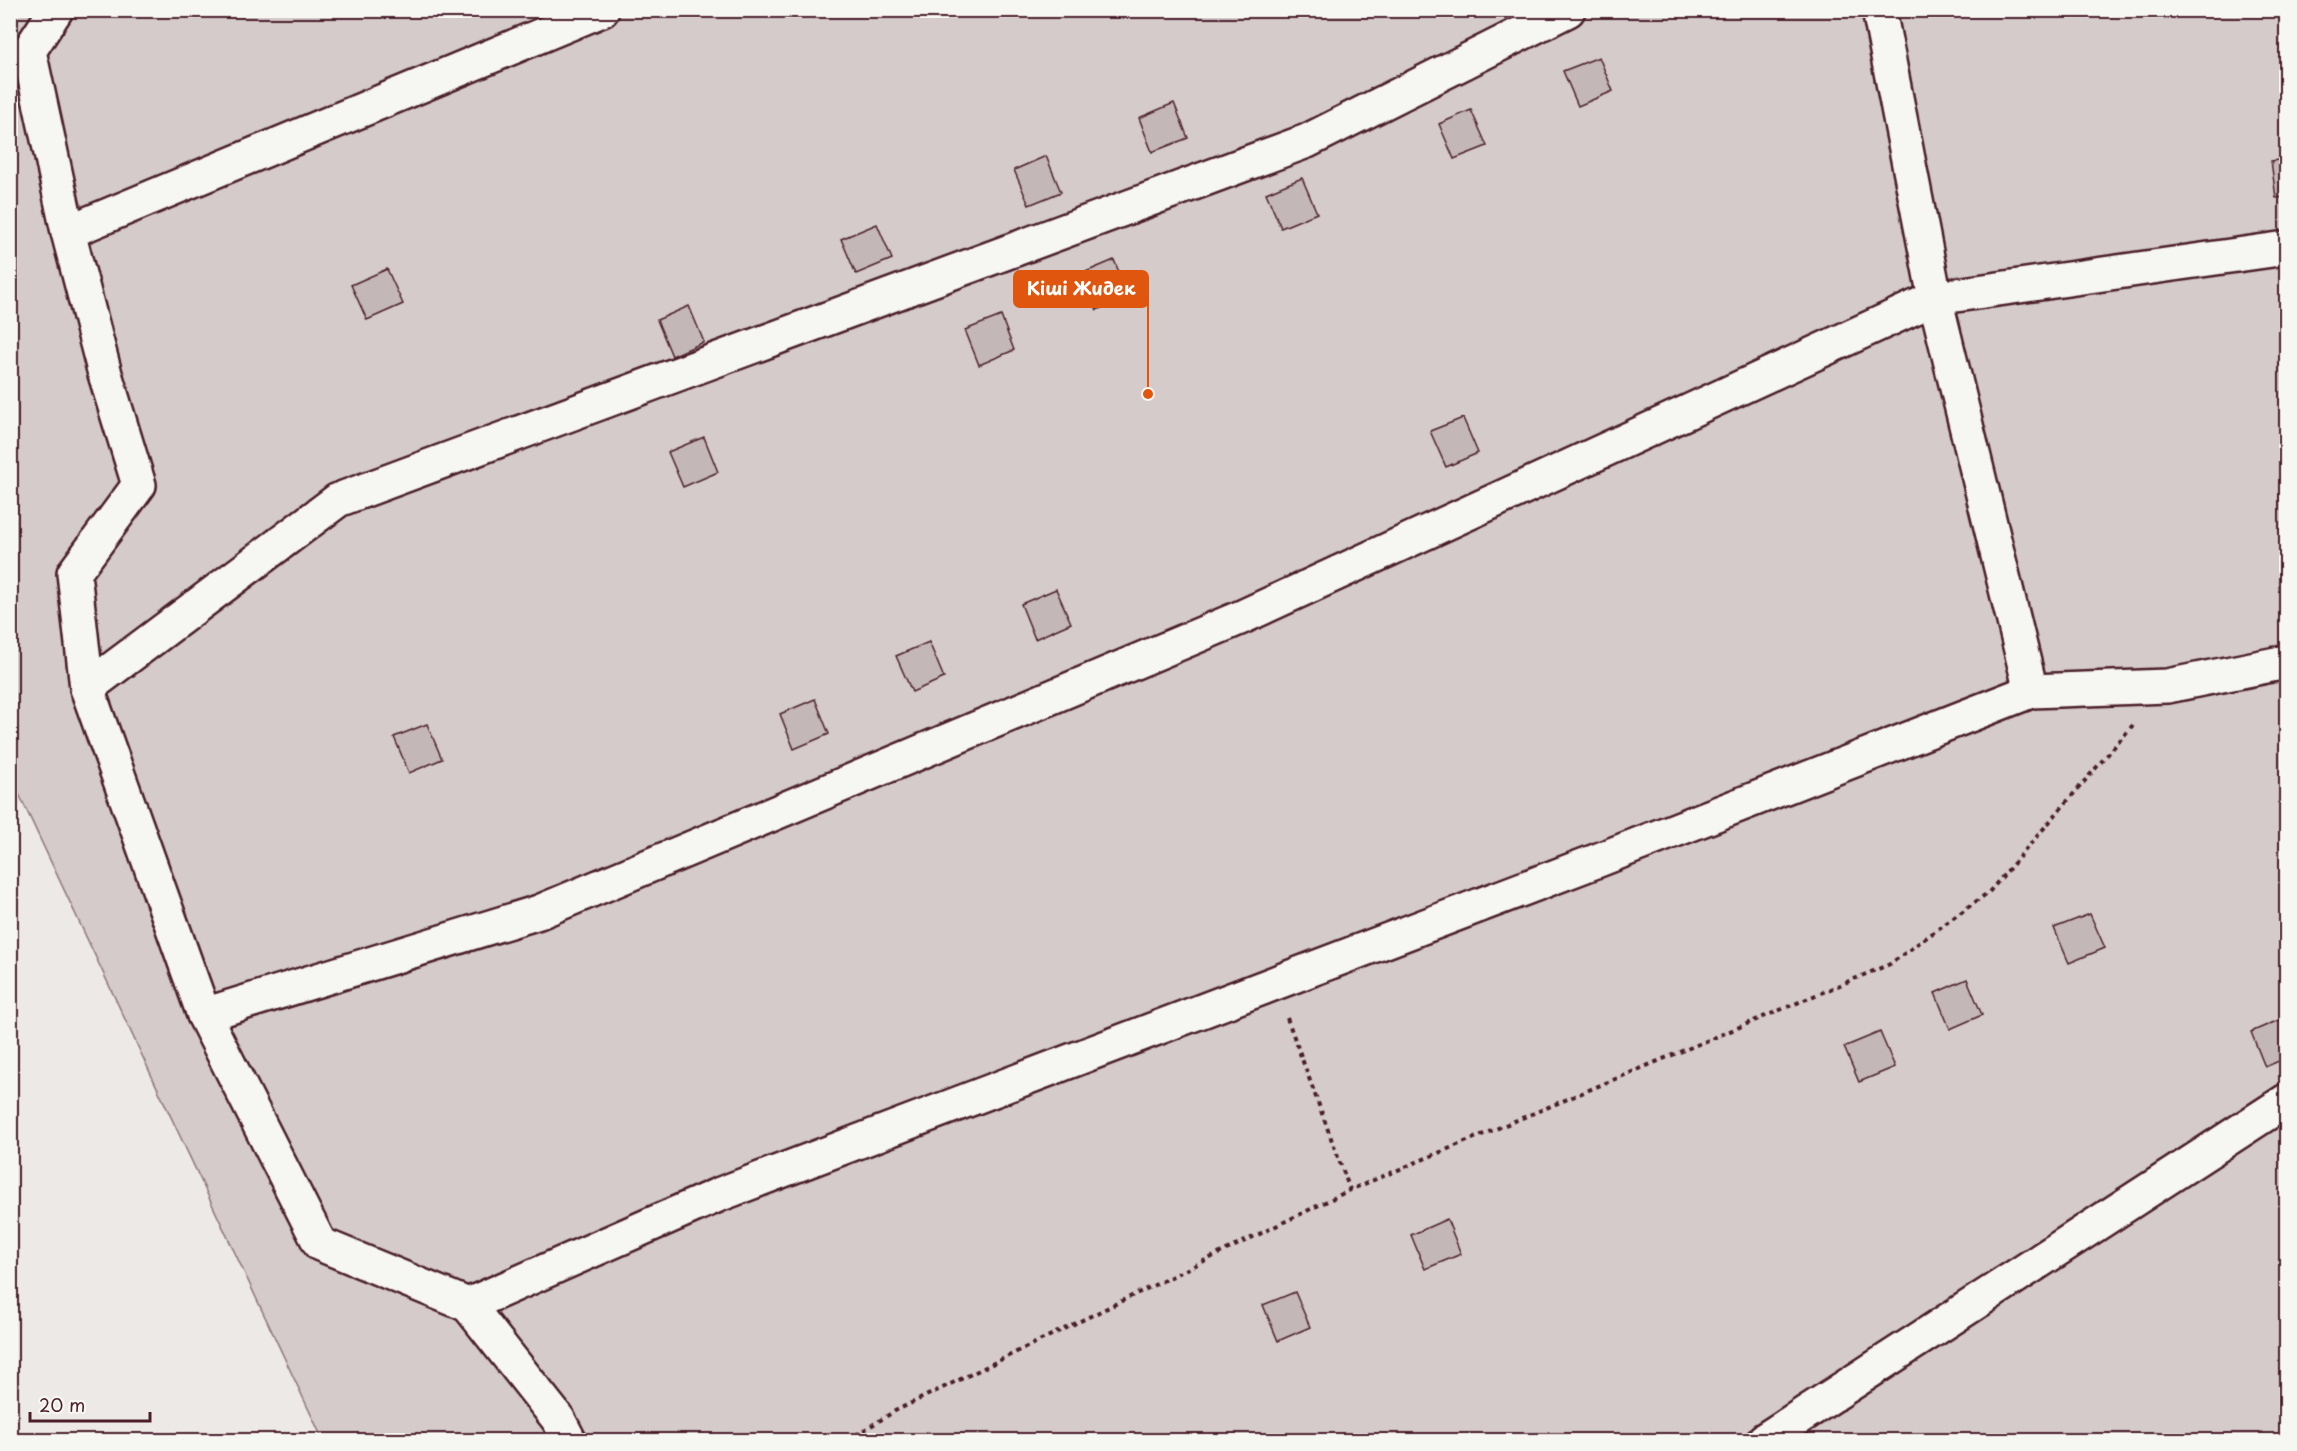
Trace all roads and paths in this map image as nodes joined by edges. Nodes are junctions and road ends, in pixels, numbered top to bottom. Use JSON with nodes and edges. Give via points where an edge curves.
{"nodes":[{"id":1,"x":56,"y":10,"type":"edge"},
{"id":2,"x":602,"y":10,"type":"edge"},
{"id":3,"x":1568,"y":10,"type":"edge"},
{"id":4,"x":1879,"y":10,"type":"edge"},
{"id":5,"x":68,"y":232,"type":"junction"},
{"id":6,"x":2286,"y":248,"type":"edge"},
{"id":7,"x":1935,"y":298,"type":"junction"},
{"id":8,"x":2286,"y":662,"type":"edge"},
{"id":9,"x":2167,"y":686,"type":"junction"},
{"id":10,"x":87,"y":688,"type":"junction"},
{"id":11,"x":2031,"y":691,"type":"junction"},
{"id":12,"x":1275,"y":984,"type":"junction"},
{"id":13,"x":204,"y":1015,"type":"junction"},
{"id":14,"x":2286,"y":1101,"type":"edge"},
{"id":15,"x":1350,"y":1190,"type":"junction"},
{"id":16,"x":468,"y":1305,"type":"junction"},
{"id":17,"x":569,"y":1440,"type":"edge"},
{"id":18,"x":848,"y":1440,"type":"edge"},
{"id":19,"x":1764,"y":1440,"type":"edge"}],
"edges":[{"from":1,"to":5,"type":"street","via":[[29,51]]},
{"from":2,"to":5,"type":"street"},
{"from":3,"to":10,"type":"street","via":[[1307,141],[338,500]]},
{"from":4,"to":7,"type":"street"},
{"from":5,"to":10,"type":"street","via":[[139,485],[74,573]]},
{"from":6,"to":7,"type":"street"},
{"from":7,"to":11,"type":"street"},
{"from":7,"to":13,"type":"street","via":[[1242,617],[550,907]]},
{"from":8,"to":9,"type":"street"},
{"from":9,"to":11,"type":"street"},
{"from":9,"to":15,"type":"path","via":[[1989,892],[1890,964]]},
{"from":10,"to":13,"type":"street"},
{"from":11,"to":12,"type":"street"},
{"from":12,"to":15,"type":"path"},
{"from":12,"to":16,"type":"street","via":[[718,1195]]},
{"from":13,"to":16,"type":"street","via":[[320,1244]]},
{"from":14,"to":19,"type":"street"},
{"from":15,"to":18,"type":"path","via":[[906,1406]]},
{"from":16,"to":17,"type":"street","via":[[558,1419]]}]}
